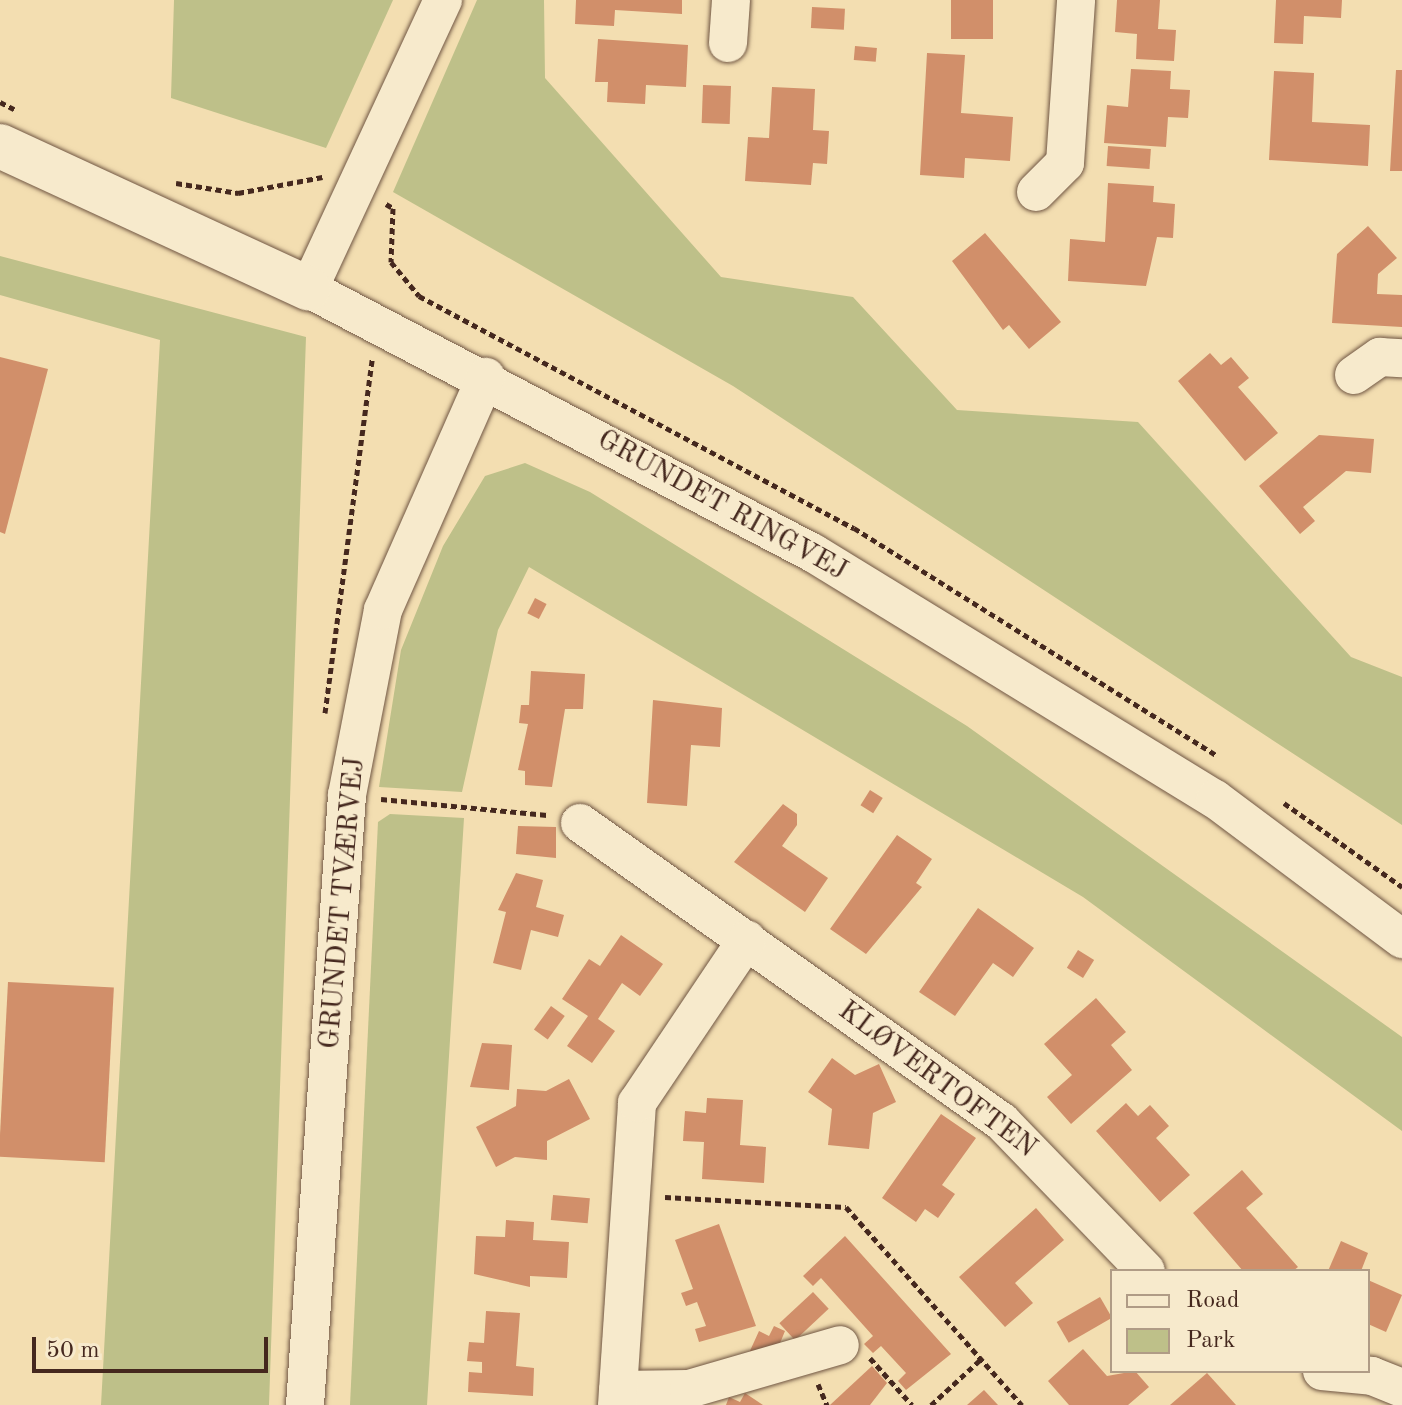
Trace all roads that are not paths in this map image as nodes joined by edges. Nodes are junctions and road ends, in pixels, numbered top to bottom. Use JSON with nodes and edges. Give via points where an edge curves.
{"nodes":[{"id":1,"x":443,"y":0,"type":"edge"},
{"id":2,"x":731,"y":0,"type":"edge"},
{"id":3,"x":1076,"y":0,"type":"edge"},
{"id":4,"x":728,"y":43,"type":"dead end"},
{"id":5,"x":13,"y":130,"type":"edge"},
{"id":6,"x":1036,"y":192,"type":"dead end"},
{"id":7,"x":309,"y":289,"type":"junction"},
{"id":8,"x":1402,"y":358,"type":"edge"},
{"id":9,"x":1354,"y":375,"type":"dead end"},
{"id":10,"x":486,"y":377,"type":"junction"},
{"id":11,"x":580,"y":823,"type":"road end"},
{"id":12,"x":747,"y":939,"type":"junction"},
{"id":13,"x":1402,"y":939,"type":"edge"},
{"id":14,"x":1144,"y":1269,"type":"edge"},
{"id":15,"x":840,"y":1345,"type":"road end"},
{"id":16,"x":1342,"y":1373,"type":"edge"},
{"id":17,"x":1402,"y":1388,"type":"edge"},
{"id":18,"x":617,"y":1397,"type":"edge"},
{"id":19,"x":305,"y":1405,"type":"edge"}],
"edges":[{"from":1,"to":7,"type":"street"},
{"from":2,"to":4,"type":"street"},
{"from":3,"to":6,"type":"street","via":[[1065,163]]},
{"from":5,"to":7,"type":"street","name":"GRUNDET RINGVEJ"},
{"from":7,"to":10,"type":"street","name":"GRUNDET RINGVEJ"},
{"from":8,"to":9,"type":"street","via":[[1380,357]]},
{"from":10,"to":13,"type":"street","name":"GRUNDET RINGVEJ","via":[[853,577],[1215,799]]},
{"from":10,"to":19,"type":"street","name":"GRUNDET TVÆRVEJ","via":[[383,610],[347,795]]},
{"from":11,"to":12,"type":"street","name":"KLØVERTOFTEN"},
{"from":12,"to":14,"type":"street","name":"KLØVERTOFTEN","via":[[1002,1122]]},
{"from":12,"to":18,"type":"street","via":[[637,1103]]},
{"from":15,"to":18,"type":"street","via":[[689,1389]]},
{"from":16,"to":17,"type":"street","via":[[1372,1376]]}]}
